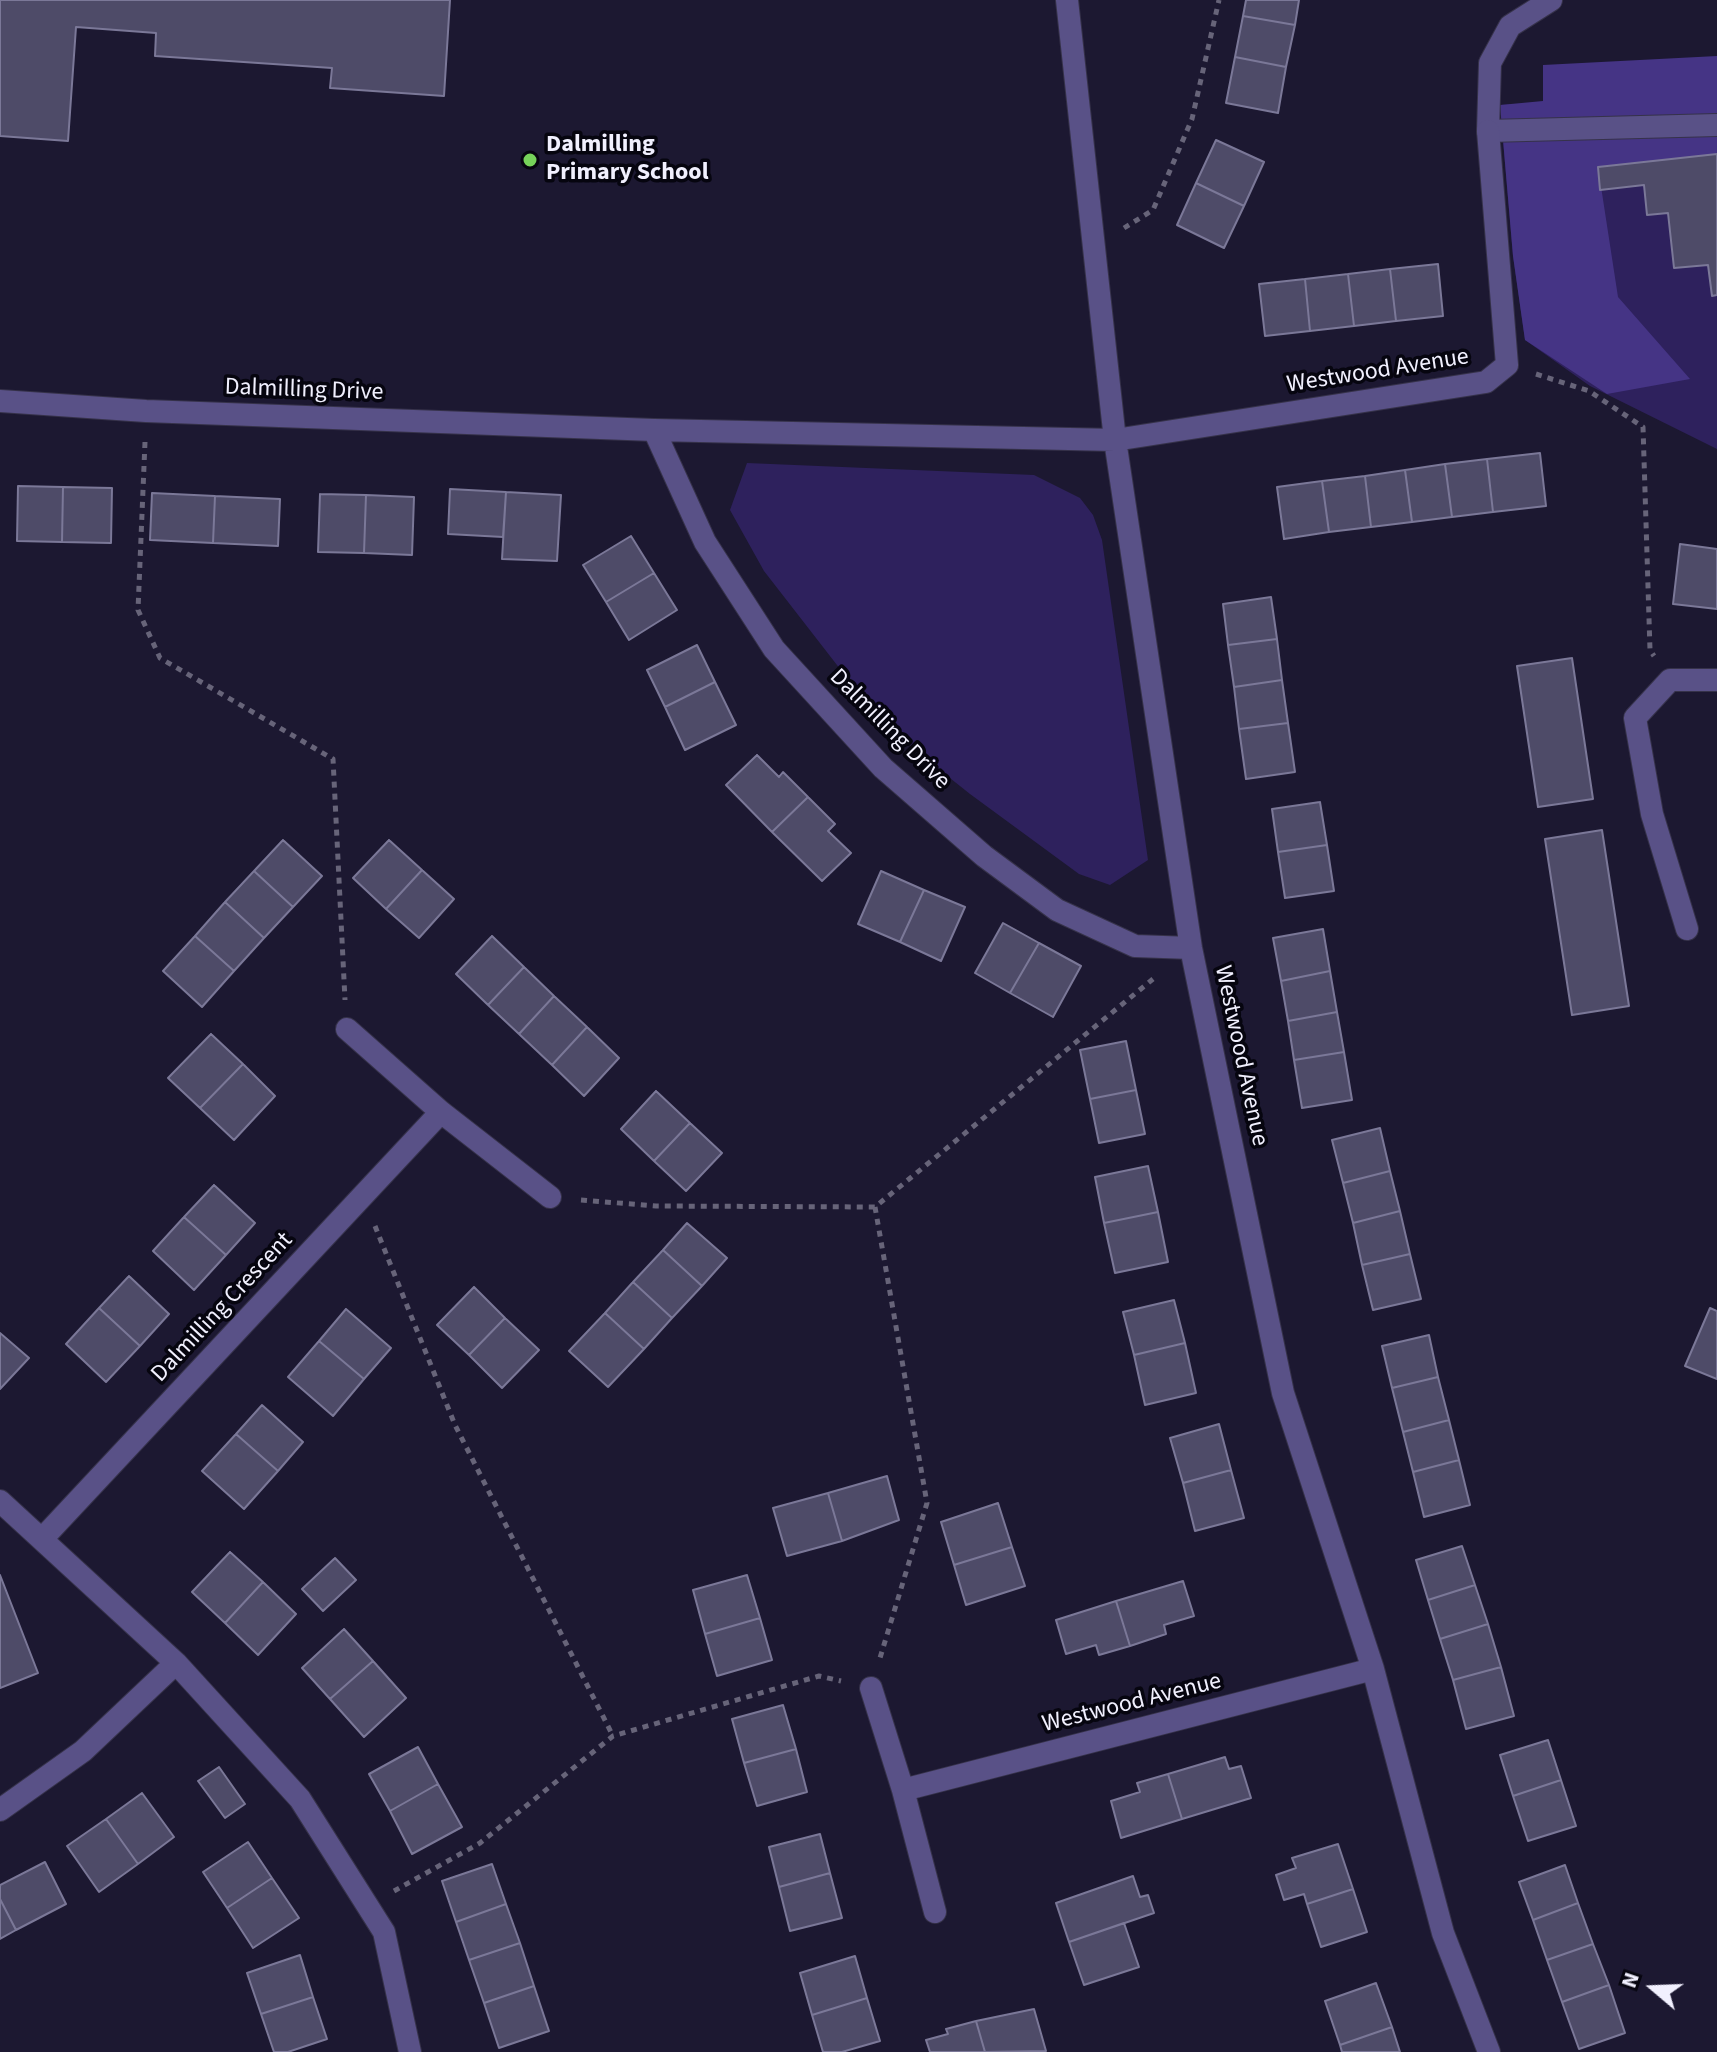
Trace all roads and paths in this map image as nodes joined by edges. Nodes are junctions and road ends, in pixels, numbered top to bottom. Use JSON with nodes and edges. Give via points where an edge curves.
{"nodes":[{"id":1,"x":1067,"y":0,"type":"edge"},
{"id":2,"x":1219,"y":0,"type":"edge"},
{"id":3,"x":1551,"y":0,"type":"edge"},
{"id":4,"x":1717,"y":125,"type":"edge"},
{"id":5,"x":1488,"y":131,"type":"junction"},
{"id":6,"x":1094,"y":247,"type":"junction"},
{"id":7,"x":1507,"y":365,"type":"junction"},
{"id":8,"x":0,"y":401,"type":"edge"},
{"id":9,"x":146,"y":411,"type":"junction"},
{"id":10,"x":654,"y":430,"type":"junction"},
{"id":11,"x":1115,"y":440,"type":"junction"},
{"id":12,"x":1670,"y":680,"type":"junction"},
{"id":13,"x":1717,"y":680,"type":"edge"},
{"id":14,"x":1687,"y":929,"type":"dead end"},
{"id":15,"x":1191,"y":948,"type":"junction"},
{"id":16,"x":347,"y":1029,"type":"joint"},
{"id":17,"x":441,"y":1112,"type":"junction"},
{"id":18,"x":363,"y":1196,"type":"junction"},
{"id":19,"x":550,"y":1197,"type":"joint"},
{"id":20,"x":875,"y":1207,"type":"junction"},
{"id":21,"x":0,"y":1501,"type":"edge"},
{"id":22,"x":42,"y":1539,"type":"junction"},
{"id":23,"x":176,"y":1663,"type":"junction"},
{"id":24,"x":1373,"y":1669,"type":"junction"},
{"id":25,"x":871,"y":1688,"type":"junction"},
{"id":26,"x":613,"y":1736,"type":"junction"},
{"id":27,"x":903,"y":1790,"type":"junction"},
{"id":28,"x":0,"y":1810,"type":"edge"},
{"id":29,"x":384,"y":1897,"type":"dead end"},
{"id":30,"x":935,"y":1912,"type":"dead end"},
{"id":31,"x":410,"y":2052,"type":"edge"},
{"id":32,"x":1489,"y":2052,"type":"edge"}],
"edges":[{"from":1,"to":6,"type":"street","name":"Westwood Avenue"},
{"from":2,"to":6,"type":"path","via":[[1192,119],[1153,210]]},
{"from":3,"to":5,"type":"street","via":[[1510,26],[1490,63]]},
{"from":4,"to":5,"type":"street"},
{"from":5,"to":7,"type":"street"},
{"from":6,"to":11,"type":"street","name":"Westwood Avenue"},
{"from":7,"to":11,"type":"street","name":"Westwood Avenue","via":[[1486,382]]},
{"from":7,"to":12,"type":"path","via":[[1589,391],[1643,427],[1650,650]]},
{"from":8,"to":9,"type":"street","name":"Dalmilling Drive"},
{"from":9,"to":10,"type":"street","name":"Dalmilling Drive"},
{"from":9,"to":16,"type":"path","via":[[138,610],[160,658],[333,759]]},
{"from":10,"to":11,"type":"street","name":"Dalmilling Drive"},
{"from":10,"to":15,"type":"street","name":"Dalmilling Drive","via":[[705,542],[774,649],[883,768],[984,856],[1057,910],[1135,946]]},
{"from":11,"to":15,"type":"street","name":"Westwood Avenue"},
{"from":12,"to":13,"type":"street"},
{"from":12,"to":14,"type":"street","via":[[1635,718],[1652,814]]},
{"from":15,"to":20,"type":"path"},
{"from":15,"to":24,"type":"street","name":"Westwood Avenue","via":[[1283,1393]]},
{"from":16,"to":17,"type":"street"},
{"from":17,"to":18,"type":"street","name":"Dalmilling Crescent"},
{"from":17,"to":19,"type":"street"},
{"from":18,"to":22,"type":"street","name":"Dalmilling Crescent"},
{"from":18,"to":26,"type":"path","via":[[455,1425]]},
{"from":19,"to":20,"type":"path","via":[[656,1206]]},
{"from":20,"to":25,"type":"path","via":[[927,1503]]},
{"from":21,"to":22,"type":"street"},
{"from":22,"to":23,"type":"street"},
{"from":23,"to":28,"type":"street","via":[[83,1751]]},
{"from":23,"to":31,"type":"street","via":[[300,1799],[384,1932]]},
{"from":24,"to":27,"type":"street","name":"Westwood Avenue"},
{"from":24,"to":32,"type":"street","name":"Westwood Avenue","via":[[1443,1933]]},
{"from":25,"to":26,"type":"path","via":[[819,1676]]},
{"from":25,"to":27,"type":"street"},
{"from":26,"to":29,"type":"path","via":[[480,1843]]},
{"from":27,"to":30,"type":"street"}]}
